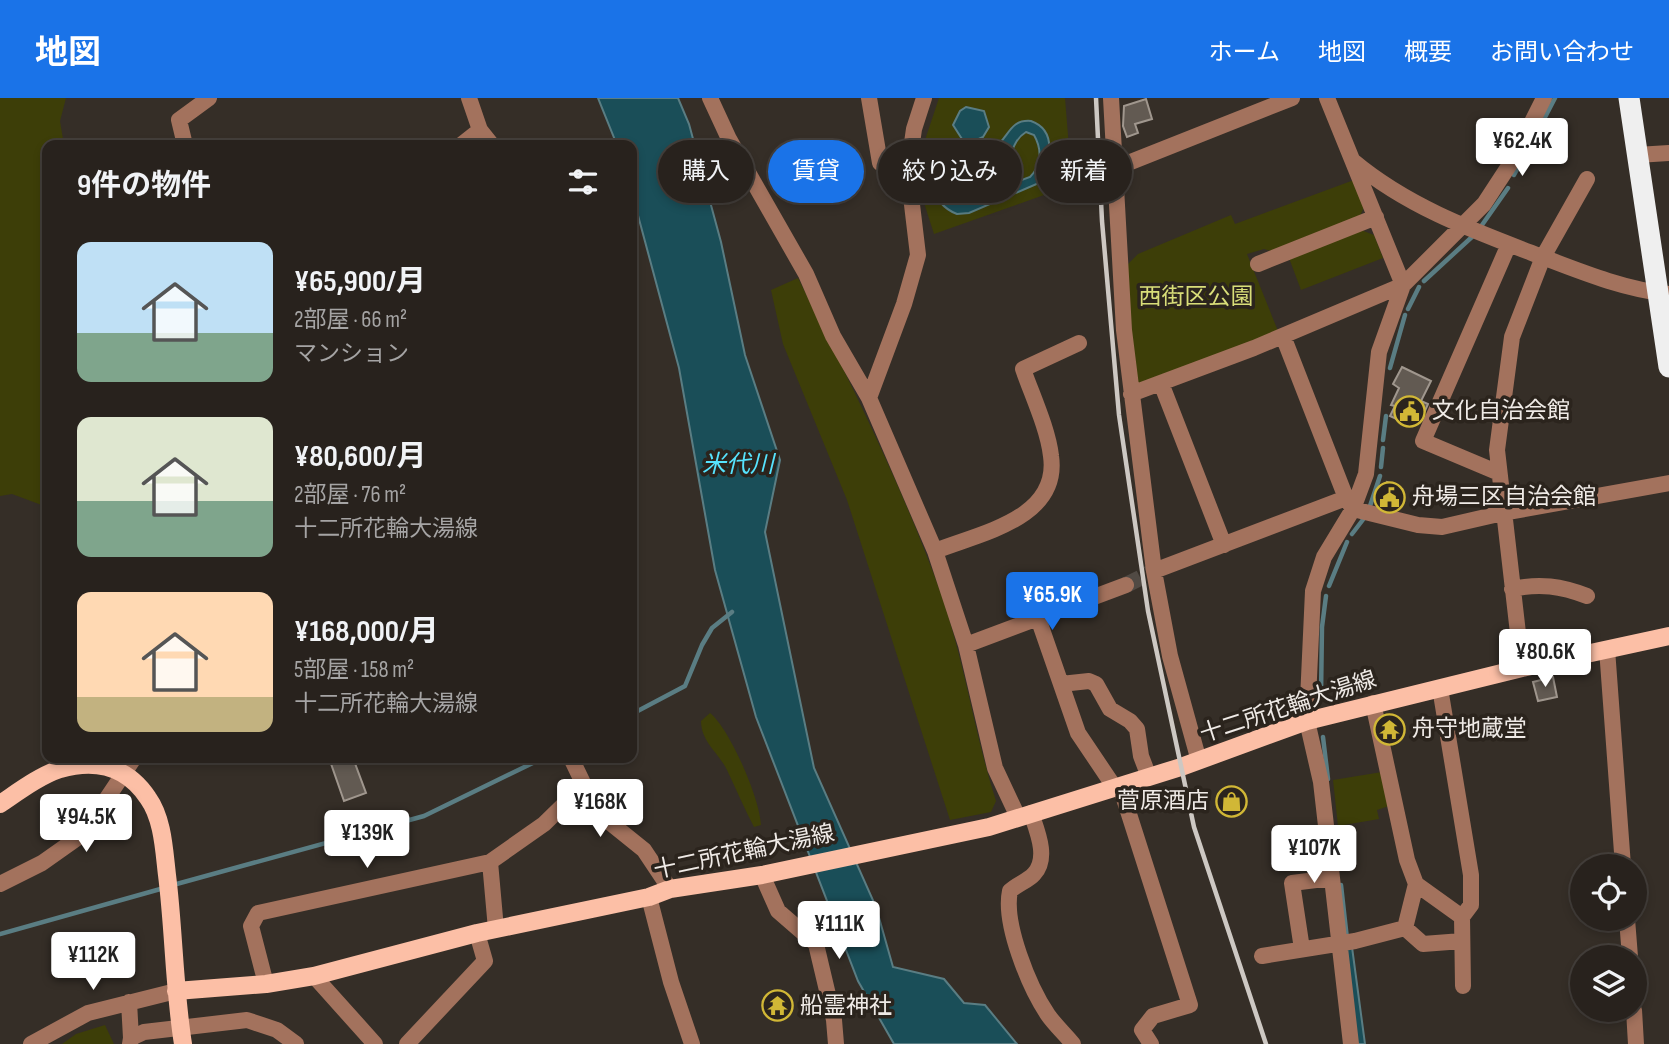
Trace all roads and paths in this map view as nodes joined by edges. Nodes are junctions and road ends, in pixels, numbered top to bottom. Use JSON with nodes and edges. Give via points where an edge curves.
{"nodes":[{"id":1,"x":209,"y":98,"type":"edge"},
{"id":2,"x":469,"y":98,"type":"edge"},
{"id":3,"x":710,"y":98,"type":"edge"},
{"id":4,"x":869,"y":98,"type":"edge"},
{"id":5,"x":924,"y":98,"type":"edge"},
{"id":6,"x":1111,"y":98,"type":"edge"},
{"id":7,"x":1292,"y":98,"type":"edge"},
{"id":8,"x":1327,"y":98,"type":"edge"},
{"id":9,"x":1544,"y":98,"type":"edge"},
{"id":10,"x":1629,"y":98,"type":"edge"},
{"id":11,"x":480,"y":130,"type":"junction"},
{"id":12,"x":184,"y":140,"type":"edge"},
{"id":13,"x":467,"y":140,"type":"edge"},
{"id":14,"x":488,"y":140,"type":"edge"},
{"id":15,"x":912,"y":140,"type":"edge"},
{"id":16,"x":1112,"y":140,"type":"edge"},
{"id":17,"x":878,"y":151,"type":"edge"},
{"id":18,"x":1669,"y":153,"type":"edge"},
{"id":19,"x":1637,"y":155,"type":"junction"},
{"id":20,"x":1352,"y":159,"type":"junction"},
{"id":21,"x":1132,"y":161,"type":"edge"},
{"id":22,"x":1587,"y":179,"type":"dead end"},
{"id":23,"x":912,"y":203,"type":"edge"},
{"id":24,"x":1116,"y":203,"type":"edge"},
{"id":25,"x":1376,"y":217,"type":"junction"},
{"id":26,"x":1460,"y":226,"type":"junction"},
{"id":27,"x":1509,"y":244,"type":"junction"},
{"id":28,"x":1543,"y":257,"type":"junction"},
{"id":29,"x":1258,"y":264,"type":"dead end"},
{"id":30,"x":1403,"y":285,"type":"junction"},
{"id":31,"x":1663,"y":293,"type":"edge"},
{"id":32,"x":1283,"y":336,"type":"junction"},
{"id":33,"x":1079,"y":343,"type":"dead end"},
{"id":34,"x":1669,"y":367,"type":"edge"},
{"id":35,"x":1161,"y":383,"type":"junction"},
{"id":36,"x":1131,"y":394,"type":"junction"},
{"id":37,"x":869,"y":398,"type":"junction"},
{"id":38,"x":1499,"y":473,"type":"junction"},
{"id":39,"x":1669,"y":483,"type":"edge"},
{"id":40,"x":1350,"y":503,"type":"junction"},
{"id":41,"x":1503,"y":513,"type":"junction"},
{"id":42,"x":1224,"y":545,"type":"junction"},
{"id":43,"x":935,"y":551,"type":"junction"},
{"id":44,"x":1154,"y":571,"type":"junction"},
{"id":45,"x":1126,"y":585,"type":"tunnel mouth"},
{"id":46,"x":1512,"y":589,"type":"junction"},
{"id":47,"x":1587,"y":596,"type":"dead end"},
{"id":48,"x":1038,"y":618,"type":"junction"},
{"id":49,"x":1669,"y":636,"type":"edge"},
{"id":50,"x":965,"y":645,"type":"junction"},
{"id":51,"x":1607,"y":649,"type":"junction"},
{"id":52,"x":1522,"y":668,"type":"junction"},
{"id":53,"x":1061,"y":684,"type":"junction"},
{"id":54,"x":1440,"y":688,"type":"junction"},
{"id":55,"x":1373,"y":704,"type":"junction"},
{"id":56,"x":1307,"y":721,"type":"junction"},
{"id":57,"x":1199,"y":761,"type":"junction"},
{"id":58,"x":574,"y":763,"type":"edge"},
{"id":59,"x":129,"y":765,"type":"edge"},
{"id":60,"x":1149,"y":777,"type":"junction"},
{"id":61,"x":584,"y":785,"type":"junction"},
{"id":62,"x":1117,"y":787,"type":"junction"},
{"id":63,"x":0,"y":804,"type":"edge"},
{"id":64,"x":1025,"y":815,"type":"junction"},
{"id":65,"x":1622,"y":854,"type":"edge"},
{"id":66,"x":490,"y":862,"type":"junction"},
{"id":67,"x":762,"y":875,"type":"junction"},
{"id":68,"x":1332,"y":878,"type":"junction"},
{"id":69,"x":0,"y":884,"type":"edge"},
{"id":70,"x":1416,"y":884,"type":"junction"},
{"id":71,"x":670,"y":890,"type":"junction"},
{"id":72,"x":649,"y":897,"type":"junction"},
{"id":73,"x":1461,"y":917,"type":"junction"},
{"id":74,"x":1405,"y":928,"type":"junction"},
{"id":75,"x":496,"y":929,"type":"junction"},
{"id":76,"x":477,"y":933,"type":"junction"},
{"id":77,"x":1462,"y":941,"type":"junction"},
{"id":78,"x":1347,"y":942,"type":"junction"},
{"id":79,"x":1301,"y":949,"type":"junction"},
{"id":80,"x":1262,"y":956,"type":"dead end"},
{"id":81,"x":314,"y":976,"type":"junction"},
{"id":82,"x":266,"y":984,"type":"junction"},
{"id":83,"x":1463,"y":986,"type":"dead end"},
{"id":84,"x":176,"y":991,"type":"junction"},
{"id":85,"x":129,"y":1002,"type":"junction"},
{"id":86,"x":1635,"y":1022,"type":"edge"},
{"id":87,"x":182,"y":1035,"type":"edge"},
{"id":88,"x":131,"y":1041,"type":"edge"},
{"id":89,"x":31,"y":1044,"type":"edge"},
{"id":90,"x":296,"y":1044,"type":"edge"},
{"id":91,"x":375,"y":1044,"type":"edge"},
{"id":92,"x":407,"y":1044,"type":"edge"},
{"id":93,"x":692,"y":1044,"type":"edge"},
{"id":94,"x":836,"y":1044,"type":"edge"},
{"id":95,"x":1073,"y":1044,"type":"edge"},
{"id":96,"x":1151,"y":1044,"type":"edge"},
{"id":97,"x":1351,"y":1044,"type":"edge"},
{"id":98,"x":1636,"y":1044,"type":"edge"}],
"edges":[{"from":1,"to":12,"type":"street","via":[[178,120]]},
{"from":2,"to":11,"type":"street"},
{"from":3,"to":37,"type":"street"},
{"from":4,"to":17,"type":"street"},
{"from":5,"to":15,"type":"street"},
{"from":6,"to":16,"type":"street"},
{"from":7,"to":21,"type":"street"},
{"from":8,"to":20,"type":"street"},
{"from":9,"to":26,"type":"street","via":[[1514,158],[1483,204]]},
{"from":10,"to":19,"type":"highway"},
{"from":11,"to":13,"type":"street"},
{"from":11,"to":14,"type":"street"},
{"from":18,"to":19,"type":"street"},
{"from":19,"to":31,"type":"highway"},
{"from":20,"to":25,"type":"street"},
{"from":20,"to":26,"type":"street","via":[[1376,179]]},
{"from":22,"to":28,"type":"street"},
{"from":23,"to":37,"type":"street","via":[[918,255]]},
{"from":24,"to":36,"type":"street"},
{"from":25,"to":29,"type":"street"},
{"from":25,"to":30,"type":"street"},
{"from":26,"to":27,"type":"street"},
{"from":26,"to":30,"type":"street"},
{"from":27,"to":28,"type":"street"},
{"from":27,"to":38,"type":"street","via":[[1423,441]]},
{"from":28,"to":31,"type":"street","via":[[1590,275]]},
{"from":28,"to":38,"type":"street","via":[[1512,337],[1497,450]]},
{"from":30,"to":32,"type":"street"},
{"from":30,"to":40,"type":"street","via":[[1379,352],[1366,474]]},
{"from":31,"to":34,"type":"highway"},
{"from":32,"to":35,"type":"street"},
{"from":32,"to":40,"type":"street"},
{"from":33,"to":43,"type":"street","via":[[1023,369],[1051,455],[1051,482],[1040,503],[1023,516]]},
{"from":35,"to":36,"type":"street"},
{"from":35,"to":42,"type":"street"},
{"from":36,"to":44,"type":"street"},
{"from":37,"to":43,"type":"street"},
{"from":38,"to":41,"type":"street"},
{"from":39,"to":41,"type":"street"},
{"from":40,"to":41,"type":"street","via":[[1418,525],[1443,527]]},
{"from":40,"to":42,"type":"street"},
{"from":40,"to":56,"type":"street","via":[[1324,557],[1314,591]]},
{"from":41,"to":46,"type":"street"},
{"from":42,"to":44,"type":"street"},
{"from":43,"to":50,"type":"street"},
{"from":44,"to":57,"type":"street","via":[[1170,656]]},
{"from":45,"to":48,"type":"street"},
{"from":46,"to":47,"type":"street","via":[[1545,585]]},
{"from":46,"to":52,"type":"street"},
{"from":48,"to":50,"type":"street"},
{"from":48,"to":53,"type":"street"},
{"from":49,"to":51,"type":"main road","name":"十二所花輪大湯線"},
{"from":50,"to":64,"type":"street","via":[[995,768]]},
{"from":51,"to":52,"type":"main road","name":"十二所花輪大湯線"},
{"from":51,"to":65,"type":"street"},
{"from":52,"to":54,"type":"main road","name":"十二所花輪大湯線"},
{"from":53,"to":60,"type":"street","via":[[1096,684],[1110,709],[1137,729]]},
{"from":53,"to":62,"type":"street","via":[[1078,733]]},
{"from":54,"to":55,"type":"main road","name":"十二所花輪大湯線"},
{"from":54,"to":73,"type":"street","via":[[1471,875],[1471,905]]},
{"from":55,"to":56,"type":"main road","name":"十二所花輪大湯線"},
{"from":55,"to":70,"type":"street"},
{"from":56,"to":57,"type":"main road","name":"十二所花輪大湯線"},
{"from":56,"to":68,"type":"street","via":[[1321,782]]},
{"from":57,"to":60,"type":"main road","name":"十二所花輪大湯線"},
{"from":58,"to":61,"type":"street"},
{"from":59,"to":63,"type":"main road","via":[[58,770]]},
{"from":59,"to":69,"type":"street","via":[[83,834],[42,863]]},
{"from":59,"to":84,"type":"main road","via":[[149,799],[164,847]]},
{"from":60,"to":62,"type":"main road","name":"十二所花輪大湯線"},
{"from":61,"to":66,"type":"street","via":[[544,824]]},
{"from":61,"to":71,"type":"street","via":[[608,821],[644,850]]},
{"from":62,"to":64,"type":"main road","name":"十二所花輪大湯線"},
{"from":62,"to":96,"type":"street","via":[[1190,1005],[1153,1016],[1142,1030]]},
{"from":64,"to":67,"type":"main road","name":"十二所花輪大湯線","via":[[989,827]]},
{"from":64,"to":95,"type":"street","via":[[1041,843],[1041,864],[1010,891],[1007,905],[1027,976],[1048,1014]]},
{"from":66,"to":75,"type":"street"},
{"from":66,"to":82,"type":"street","via":[[258,913],[251,926]]},
{"from":67,"to":71,"type":"main road","name":"十二所花輪大湯線"},
{"from":67,"to":94,"type":"street","via":[[778,911],[816,944]]},
{"from":68,"to":78,"type":"street"},
{"from":68,"to":79,"type":"street","via":[[1292,883]]},
{"from":70,"to":73,"type":"street"},
{"from":70,"to":74,"type":"street"},
{"from":71,"to":72,"type":"main road","name":"十二所花輪大湯線"},
{"from":72,"to":75,"type":"main road","name":"十二所花輪大湯線"},
{"from":72,"to":93,"type":"street"},
{"from":73,"to":77,"type":"street"},
{"from":74,"to":77,"type":"street","via":[[1423,944]]},
{"from":74,"to":78,"type":"street"},
{"from":75,"to":76,"type":"main road","name":"十二所花輪大湯線"},
{"from":76,"to":81,"type":"main road","name":"十二所花輪大湯線"},
{"from":76,"to":92,"type":"street","via":[[485,961]]},
{"from":77,"to":83,"type":"street"},
{"from":78,"to":79,"type":"street"},
{"from":78,"to":97,"type":"street"},
{"from":79,"to":80,"type":"street"},
{"from":81,"to":82,"type":"main road","name":"十二所花輪大湯線"},
{"from":81,"to":91,"type":"street"},
{"from":82,"to":84,"type":"main road","name":"十二所花輪大湯線"},
{"from":84,"to":85,"type":"street"},
{"from":84,"to":87,"type":"main road"},
{"from":85,"to":88,"type":"street"},
{"from":85,"to":89,"type":"street","via":[[88,1013]]},
{"from":86,"to":98,"type":"street"},
{"from":87,"to":88,"type":"street","via":[[144,1032]]},
{"from":87,"to":90,"type":"street","via":[[247,1020],[277,1030]]}]}
